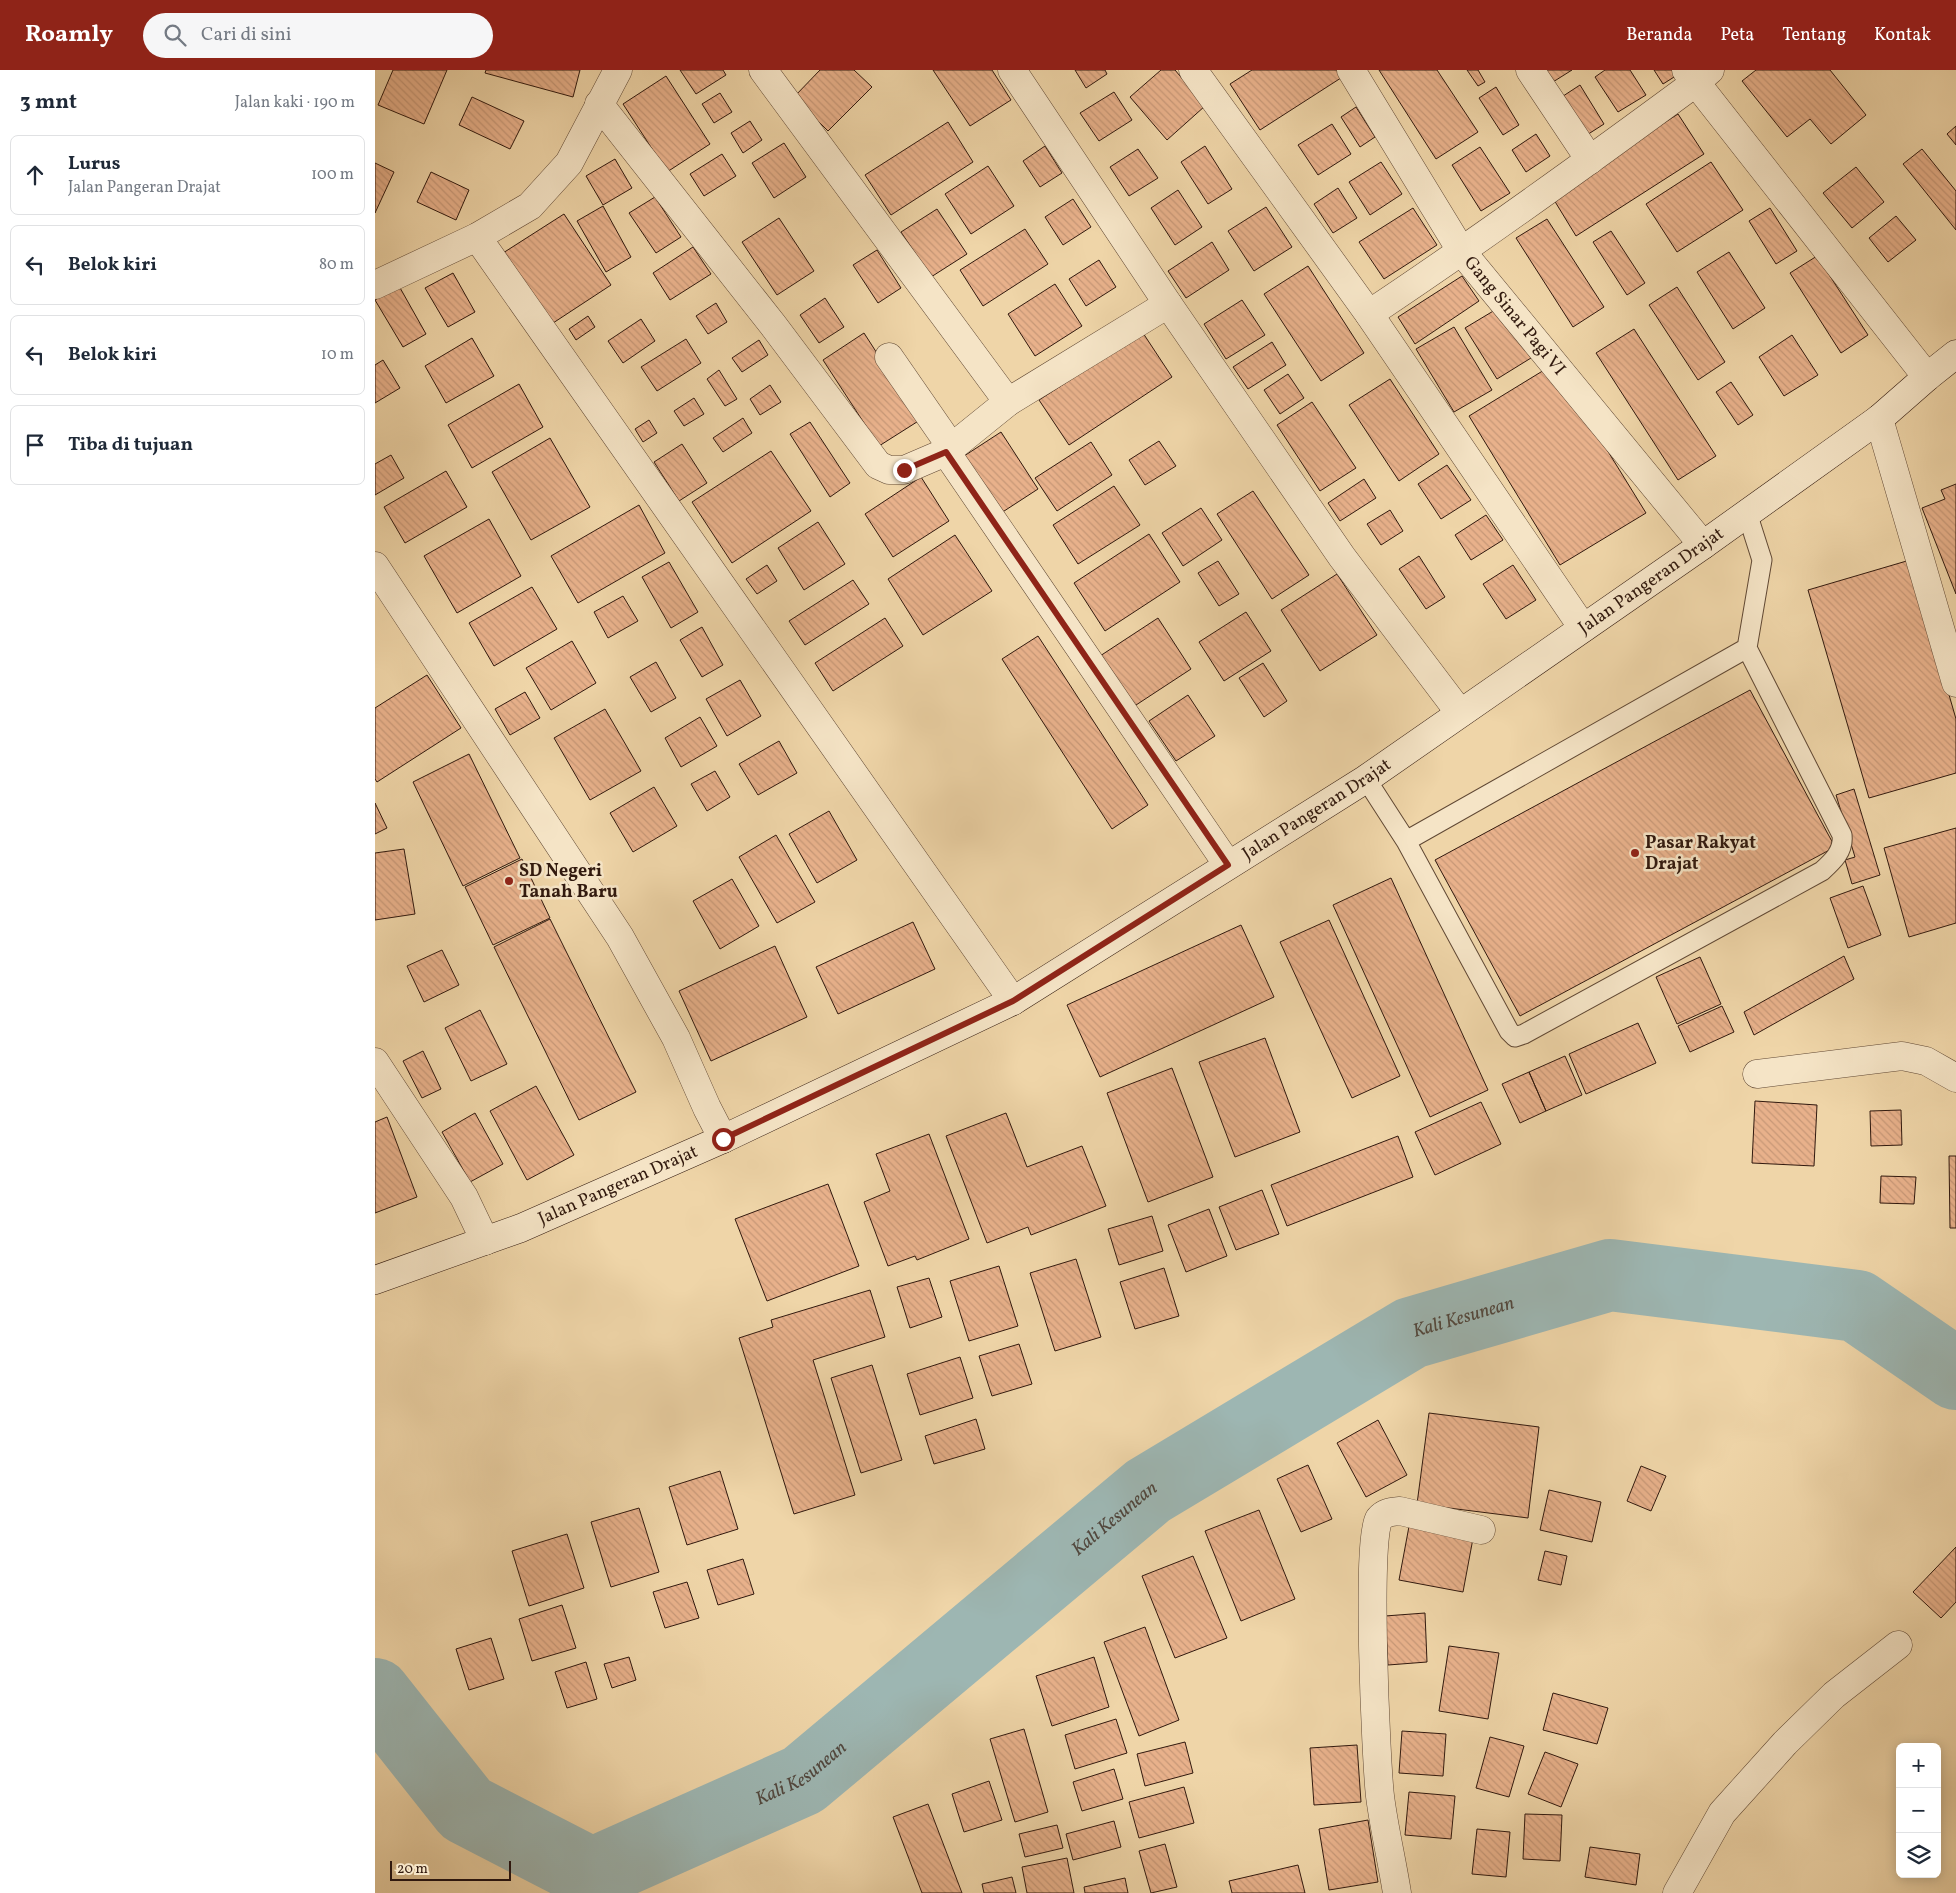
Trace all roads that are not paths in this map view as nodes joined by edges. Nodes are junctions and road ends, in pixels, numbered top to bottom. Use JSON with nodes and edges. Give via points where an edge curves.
{"nodes":[{"id":1,"x":618,"y":70,"type":"edge"},
{"id":2,"x":763,"y":70,"type":"edge"},
{"id":3,"x":1012,"y":70,"type":"edge"},
{"id":4,"x":1193,"y":70,"type":"edge"},
{"id":5,"x":1351,"y":70,"type":"edge"},
{"id":6,"x":1530,"y":70,"type":"edge"},
{"id":7,"x":1697,"y":74,"type":"edge"},
{"id":8,"x":599,"y":104,"type":"junction"},
{"id":9,"x":1590,"y":160,"type":"junction"},
{"id":10,"x":477,"y":237,"type":"junction"},
{"id":11,"x":1462,"y":252,"type":"junction"},
{"id":12,"x":375,"y":285,"type":"edge"},
{"id":13,"x":1168,"y":304,"type":"junction"},
{"id":14,"x":1369,"y":314,"type":"junction"},
{"id":15,"x":1956,"y":354,"type":"edge"},
{"id":16,"x":889,"y":357,"type":"dead end"},
{"id":17,"x":1927,"y":377,"type":"junction"},
{"id":18,"x":1008,"y":402,"type":"junction"},
{"id":19,"x":1879,"y":420,"type":"junction"},
{"id":20,"x":949,"y":450,"type":"junction"},
{"id":21,"x":1747,"y":513,"type":"junction"},
{"id":22,"x":1703,"y":545,"type":"junction"},
{"id":23,"x":375,"y":566,"type":"edge"},
{"id":24,"x":1583,"y":628,"type":"junction"},
{"id":25,"x":1747,"y":648,"type":"junction"},
{"id":26,"x":1956,"y":683,"type":"edge"},
{"id":27,"x":1460,"y":713,"type":"junction"},
{"id":28,"x":1366,"y":779,"type":"junction"},
{"id":29,"x":1407,"y":841,"type":"junction"},
{"id":30,"x":1228,"y":865,"type":"junction"},
{"id":31,"x":1013,"y":1001,"type":"junction"},
{"id":32,"x":375,"y":1062,"type":"edge"},
{"id":33,"x":1757,"y":1074,"type":"dead end"},
{"id":34,"x":1956,"y":1078,"type":"edge"},
{"id":35,"x":723,"y":1139,"type":"junction"},
{"id":36,"x":485,"y":1241,"type":"junction"},
{"id":37,"x":375,"y":1280,"type":"edge"},
{"id":38,"x":1481,"y":1530,"type":"dead end"},
{"id":39,"x":1898,"y":1645,"type":"dead end"},
{"id":40,"x":1397,"y":1893,"type":"edge"},
{"id":41,"x":1677,"y":1893,"type":"edge"}],
"edges":[{"from":1,"to":8,"type":"street"},
{"from":2,"to":18,"type":"street"},
{"from":3,"to":13,"type":"street"},
{"from":4,"to":14,"type":"street"},
{"from":5,"to":11,"type":"street","name":"Gang Sinar Pagi VI"},
{"from":6,"to":9,"type":"street"},
{"from":7,"to":9,"type":"street"},
{"from":7,"to":17,"type":"street"},
{"from":8,"to":10,"type":"street","via":[[569,163],[530,206]]},
{"from":8,"to":20,"type":"street","via":[[773,325],[878,465],[889,470],[904,470]]},
{"from":9,"to":11,"type":"street"},
{"from":10,"to":12,"type":"street"},
{"from":10,"to":31,"type":"street"},
{"from":11,"to":14,"type":"street"},
{"from":11,"to":22,"type":"street","name":"Gang Sinar Pagi VI"},
{"from":13,"to":18,"type":"street"},
{"from":13,"to":27,"type":"street","via":[[1342,557]]},
{"from":14,"to":24,"type":"street"},
{"from":15,"to":17,"type":"street","name":"Jalan Pangeran Drajat"},
{"from":16,"to":20,"type":"street"},
{"from":17,"to":19,"type":"street","name":"Jalan Pangeran Drajat"},
{"from":18,"to":20,"type":"street"},
{"from":19,"to":21,"type":"street","name":"Jalan Pangeran Drajat"},
{"from":19,"to":26,"type":"street"},
{"from":20,"to":30,"type":"street"},
{"from":21,"to":22,"type":"street","name":"Jalan Pangeran Drajat"},
{"from":21,"to":25,"type":"lane","via":[[1762,560]]},
{"from":22,"to":24,"type":"street","name":"Jalan Pangeran Drajat"},
{"from":23,"to":35,"type":"street","via":[[620,937],[676,1038]]},
{"from":24,"to":27,"type":"street","name":"Jalan Pangeran Drajat"},
{"from":25,"to":29,"type":"lane"},
{"from":25,"to":29,"type":"lane","via":[[1842,835],[1839,853],[1822,871],[1515,1037]]},
{"from":27,"to":28,"type":"street","name":"Jalan Pangeran Drajat"},
{"from":28,"to":29,"type":"lane"},
{"from":28,"to":30,"type":"street","name":"Jalan Pangeran Drajat"},
{"from":30,"to":31,"type":"street","name":"Jalan Pangeran Drajat"},
{"from":31,"to":35,"type":"street","name":"Jalan Pangeran Drajat"},
{"from":32,"to":36,"type":"street","via":[[464,1197]]},
{"from":33,"to":34,"type":"street","via":[[1902,1056],[1926,1061]]},
{"from":35,"to":36,"type":"street","name":"Jalan Pangeran Drajat"},
{"from":36,"to":37,"type":"street","name":"Jalan Pangeran Drajat"},
{"from":38,"to":40,"type":"street","via":[[1400,1511],[1388,1512],[1379,1520],[1376,1529],[1374,1682],[1380,1796]]},
{"from":39,"to":41,"type":"street","via":[[1834,1695],[1785,1742],[1722,1813]]}]}
